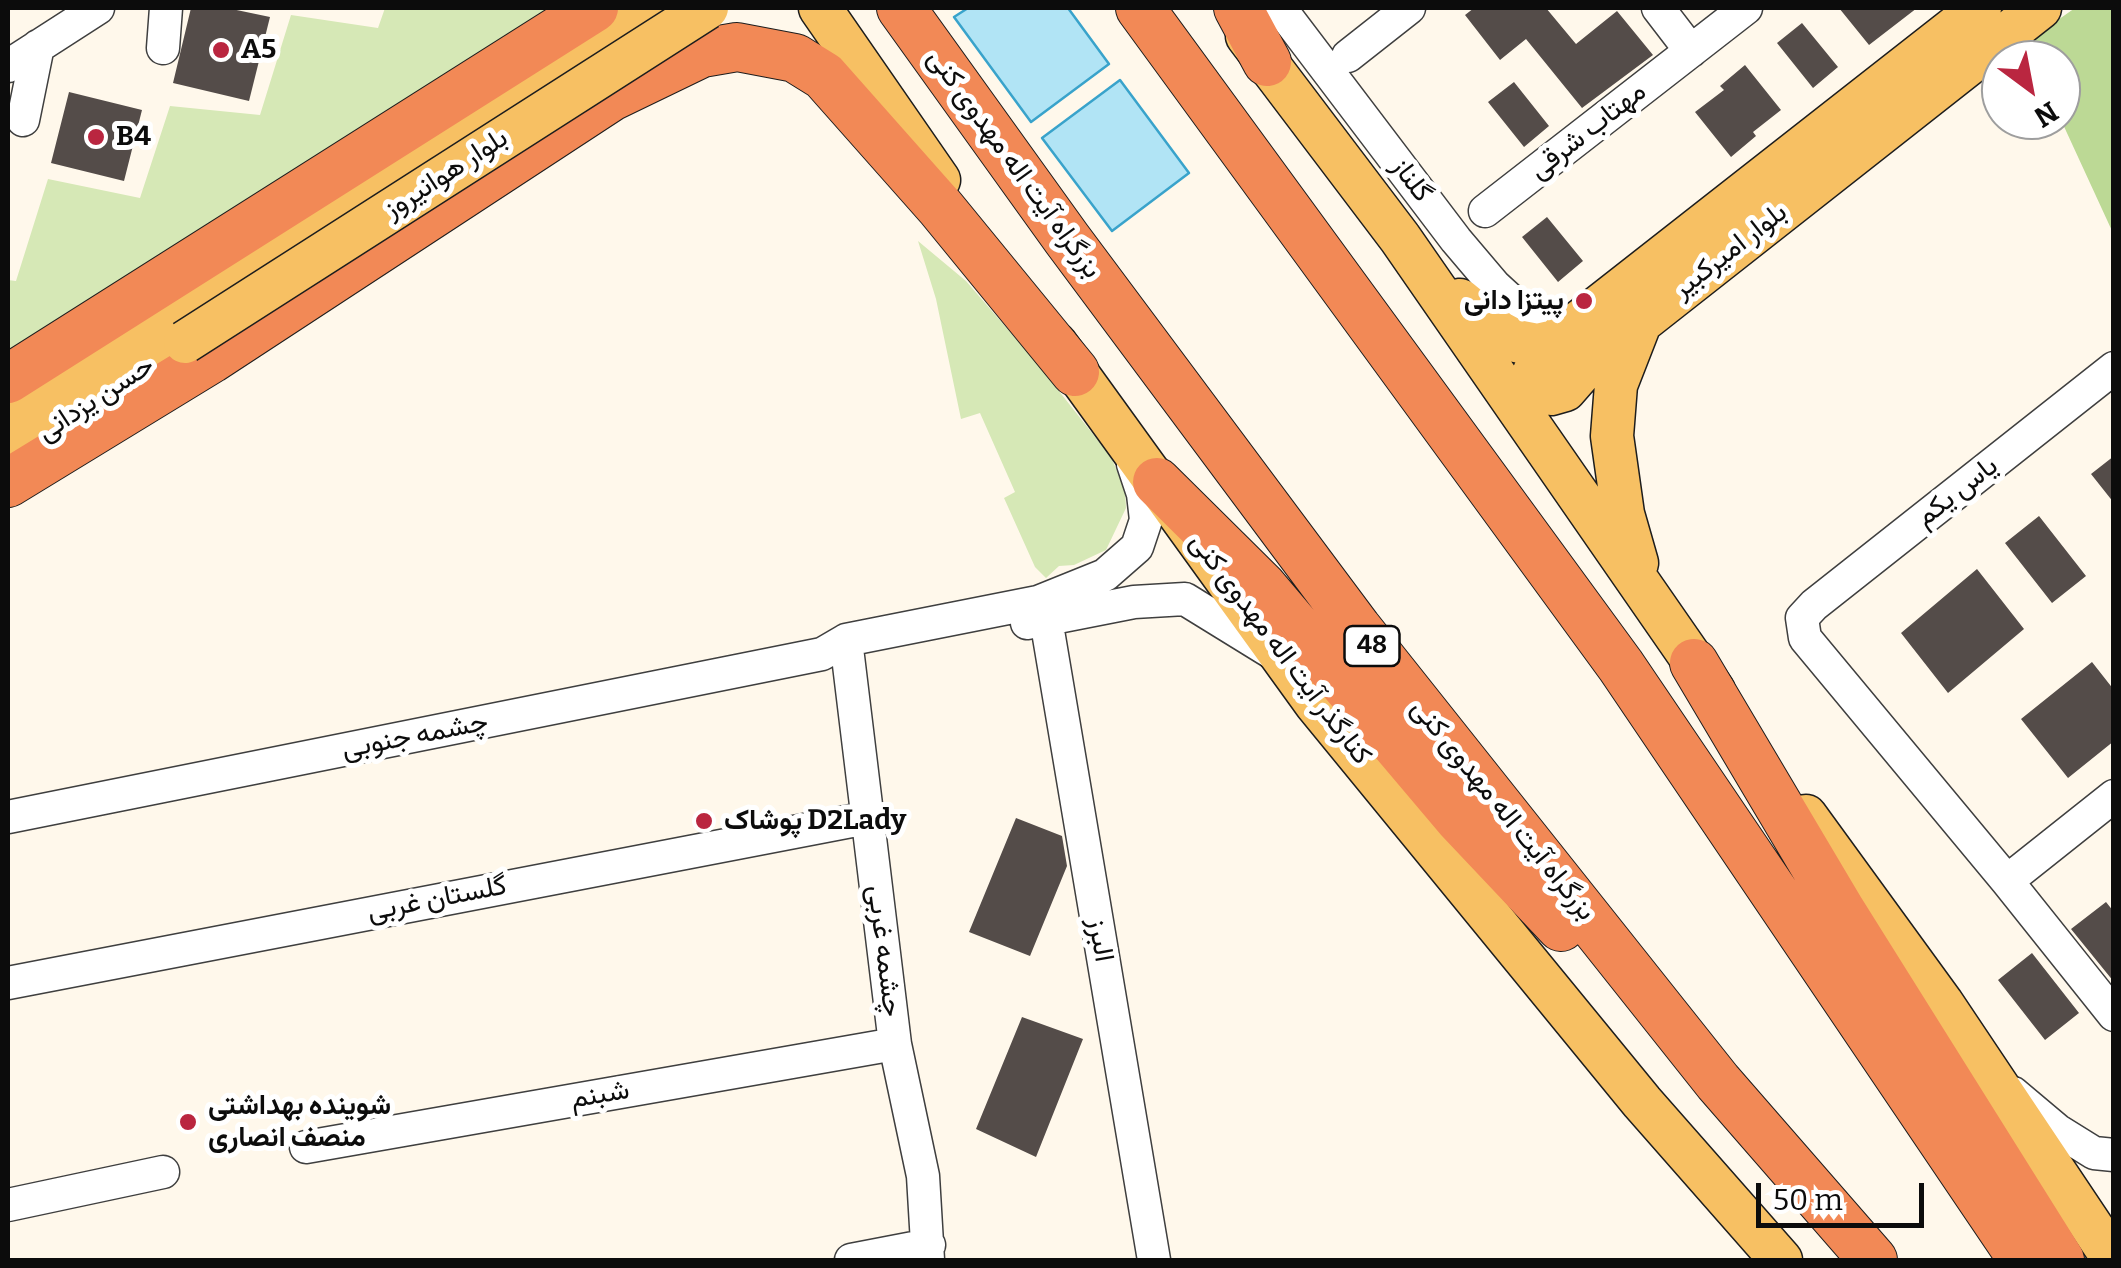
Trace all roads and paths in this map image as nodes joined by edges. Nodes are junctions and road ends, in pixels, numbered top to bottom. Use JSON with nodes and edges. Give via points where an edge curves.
{"nodes":[{"id":1,"x":98,"y":8,"type":"edge"},
{"id":2,"x":166,"y":8,"type":"edge"},
{"id":3,"x":648,"y":8,"type":"edge"},
{"id":4,"x":705,"y":8,"type":"edge"},
{"id":5,"x":820,"y":8,"type":"edge"},
{"id":6,"x":901,"y":8,"type":"edge"},
{"id":7,"x":1140,"y":8,"type":"edge"},
{"id":8,"x":1226,"y":8,"type":"edge"},
{"id":9,"x":1238,"y":8,"type":"edge"},
{"id":10,"x":1280,"y":8,"type":"edge"},
{"id":11,"x":1409,"y":8,"type":"edge"},
{"id":12,"x":1658,"y":8,"type":"edge"},
{"id":13,"x":1746,"y":8,"type":"edge"},
{"id":14,"x":1980,"y":8,"type":"edge"},
{"id":15,"x":2040,"y":8,"type":"edge"},
{"id":16,"x":594,"y":10,"type":"edge"},
{"id":17,"x":38,"y":46,"type":"junction"},
{"id":18,"x":163,"y":48,"type":"dead end"},
{"id":19,"x":1691,"y":51,"type":"junction"},
{"id":20,"x":1348,"y":56,"type":"dead end"},
{"id":21,"x":1267,"y":62,"type":"junction"},
{"id":22,"x":8,"y":66,"type":"edge"},
{"id":23,"x":611,"y":97,"type":"junction"},
{"id":24,"x":23,"y":120,"type":"dead end"},
{"id":25,"x":1485,"y":212,"type":"dead end"},
{"id":26,"x":1400,"y":238,"type":"junction"},
{"id":27,"x":1641,"y":322,"type":"junction"},
{"id":28,"x":176,"y":328,"type":"junction"},
{"id":29,"x":1555,"y":341,"type":"junction"},
{"id":30,"x":2114,"y":368,"type":"edge"},
{"id":31,"x":1076,"y":372,"type":"junction"},
{"id":32,"x":8,"y":379,"type":"edge"},
{"id":33,"x":8,"y":416,"type":"edge"},
{"id":34,"x":1123,"y":435,"type":"junction"},
{"id":35,"x":8,"y":456,"type":"edge"},
{"id":36,"x":1158,"y":482,"type":"junction"},
{"id":37,"x":8,"y":483,"type":"edge"},
{"id":38,"x":1645,"y":592,"type":"junction"},
{"id":39,"x":1046,"y":619,"type":"junction"},
{"id":40,"x":840,"y":652,"type":"junction"},
{"id":41,"x":1282,"y":659,"type":"junction"},
{"id":42,"x":1694,"y":663,"type":"junction"},
{"id":43,"x":2114,"y":796,"type":"edge"},
{"id":44,"x":8,"y":817,"type":"edge"},
{"id":45,"x":867,"y":818,"type":"junction"},
{"id":46,"x":2007,"y":881,"type":"junction"},
{"id":47,"x":8,"y":983,"type":"edge"},
{"id":48,"x":2114,"y":1015,"type":"edge"},
{"id":49,"x":895,"y":1044,"type":"junction"},
{"id":50,"x":1990,"y":1075,"type":"junction"},
{"id":51,"x":1718,"y":1082,"type":"junction"},
{"id":52,"x":306,"y":1147,"type":"dead end"},
{"id":53,"x":2114,"y":1155,"type":"edge"},
{"id":54,"x":163,"y":1172,"type":"dead end"},
{"id":55,"x":8,"y":1204,"type":"edge"},
{"id":56,"x":928,"y":1253,"type":"edge"},
{"id":57,"x":1778,"y":1259,"type":"edge"},
{"id":58,"x":850,"y":1260,"type":"edge"},
{"id":59,"x":1154,"y":1260,"type":"edge"},
{"id":60,"x":1873,"y":1260,"type":"edge"},
{"id":61,"x":2022,"y":1260,"type":"edge"},
{"id":62,"x":2060,"y":1260,"type":"edge"},
{"id":63,"x":2114,"y":1260,"type":"edge"}],
"edges":[{"from":1,"to":17,"type":"street"},
{"from":2,"to":18,"type":"street"},
{"from":3,"to":28,"type":"main road","name":"بلوار هوانیروز"},
{"from":4,"to":23,"type":"highway","via":[[692,41]]},
{"from":4,"to":28,"type":"main road","name":"بلوار هوانیروز","bridge":true},
{"from":5,"to":31,"type":"main road","name":"کنارگذر آیت اله مهدوی کنی"},
{"from":6,"to":51,"type":"highway","name":"بزرگراه آیت اله مهدوی کنی","number":"48","via":[[1357,628]]},
{"from":7,"to":61,"type":"highway","via":[[1621,666]]},
{"from":8,"to":21,"type":"main road"},
{"from":9,"to":21,"type":"highway"},
{"from":10,"to":29,"type":"street","name":"گلناز","via":[[1456,240]]},
{"from":11,"to":20,"type":"street"},
{"from":12,"to":19,"type":"street"},
{"from":13,"to":19,"type":"street","name":"مهتاب شرقی"},
{"from":14,"to":29,"type":"main road","name":"بلوار امیرکبیر"},
{"from":15,"to":27,"type":"main road","name":"بلوار امیرکبیر"},
{"from":16,"to":32,"type":"highway"},
{"from":17,"to":22,"type":"street"},
{"from":17,"to":24,"type":"street"},
{"from":19,"to":25,"type":"street","name":"مهتاب شرقی"},
{"from":21,"to":26,"type":"main road"},
{"from":23,"to":31,"type":"highway","via":[[702,52],[737,46],[796,58],[824,76],[864,118]]},
{"from":23,"to":37,"type":"highway"},
{"from":26,"to":29,"type":"main road","via":[[1499,332],[1516,341]]},
{"from":26,"to":38,"type":"main road"},
{"from":27,"to":29,"type":"main road","name":"بلوار امیرکبیر","via":[[1565,390],[1552,394],[1538,386],[1534,372]]},
{"from":27,"to":38,"type":"main road","via":[[1616,385],[1612,436],[1623,514]]},
{"from":28,"to":33,"type":"main road","name":"حسن یزدانی"},
{"from":28,"to":35,"type":"main road","name":"حسن یزدانی"},
{"from":30,"to":46,"type":"street","name":"یاس یکم","via":[[1802,618],[1804,638]]},
{"from":31,"to":34,"type":"main road","name":"کنارگذر آیت اله مهدوی کنی"},
{"from":34,"to":36,"type":"main road","name":"کنارگذر آیت اله مهدوی کنی"},
{"from":34,"to":40,"type":"street","name":"چشمه جنوبی","via":[[1146,520],[1137,547],[1106,574],[1038,602]]},
{"from":36,"to":41,"type":"main road","name":"کنارگذر آیت اله مهدوی کنی"},
{"from":36,"to":51,"type":"highway","via":[[1262,586],[1459,819]]},
{"from":38,"to":42,"type":"main road"},
{"from":39,"to":40,"type":"street","name":"چشمه جنوبی"},
{"from":39,"to":41,"type":"street","name":"چشمه جنوبی","via":[[1185,598]]},
{"from":39,"to":59,"type":"street","name":"البرز"},
{"from":40,"to":44,"type":"street","name":"چشمه جنوبی"},
{"from":40,"to":45,"type":"street","name":"چشمه غربی"},
{"from":41,"to":57,"type":"main road","name":"کنارگذر آیت اله مهدوی کنی"},
{"from":42,"to":50,"type":"main road"},
{"from":42,"to":62,"type":"highway"},
{"from":43,"to":46,"type":"street"},
{"from":45,"to":47,"type":"street","name":"گلستان غربی"},
{"from":45,"to":49,"type":"street","name":"چشمه غربی"},
{"from":46,"to":48,"type":"street"},
{"from":49,"to":52,"type":"street","name":"شبنم"},
{"from":49,"to":56,"type":"street","name":"چشمه غربی","via":[[923,1176]]},
{"from":50,"to":53,"type":"street","via":[[2057,1130],[2094,1153]]},
{"from":50,"to":63,"type":"main road"},
{"from":51,"to":60,"type":"highway","name":"بزرگراه آیت اله مهدوی کنی","number":"48"},
{"from":54,"to":55,"type":"street"},
{"from":56,"to":58,"type":"street"}]}
